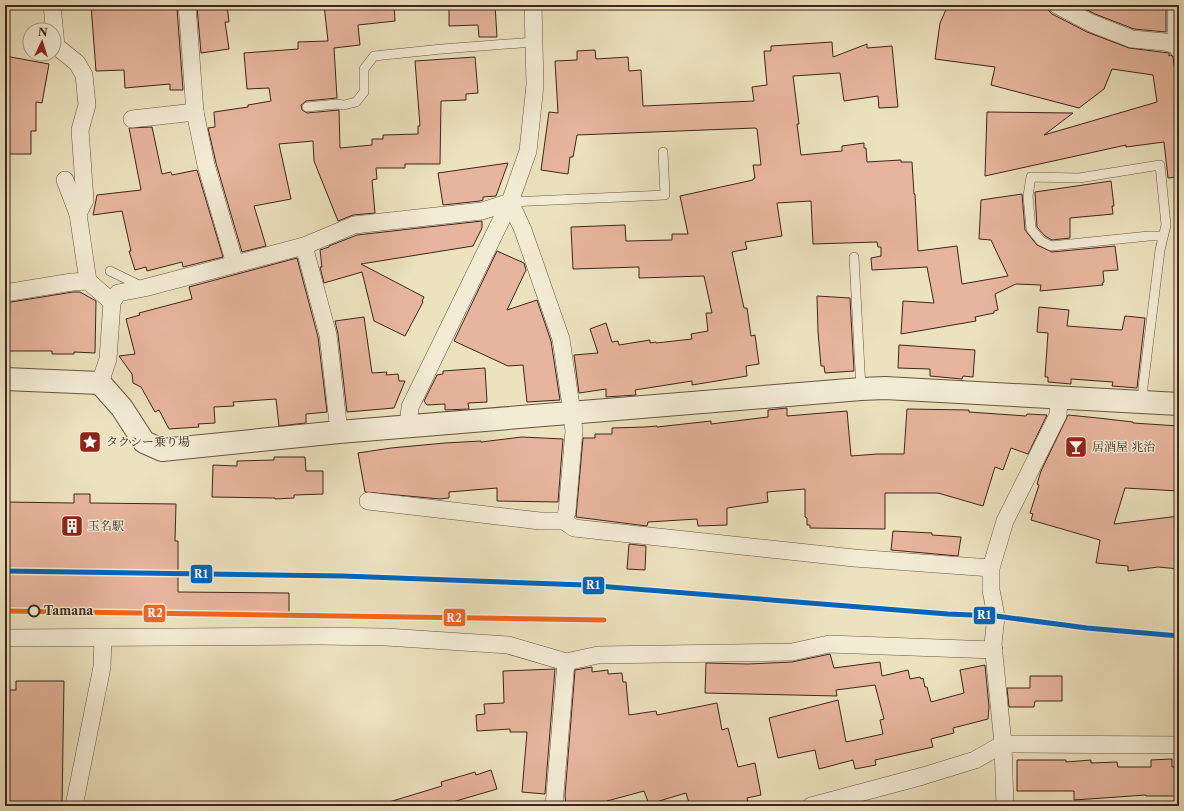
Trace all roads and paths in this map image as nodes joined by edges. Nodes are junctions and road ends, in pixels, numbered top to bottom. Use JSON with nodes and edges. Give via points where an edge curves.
{"nodes":[{"id":1,"x":52,"y":5,"type":"edge"},
{"id":2,"x":187,"y":5,"type":"edge"},
{"id":3,"x":533,"y":5,"type":"edge"},
{"id":4,"x":1057,"y":5,"type":"edge"},
{"id":5,"x":1176,"y":5,"type":"edge"},
{"id":6,"x":534,"y":42,"type":"junction"},
{"id":7,"x":1177,"y":47,"type":"edge"},
{"id":8,"x":307,"y":107,"type":"dead end"},
{"id":9,"x":195,"y":112,"type":"junction"},
{"id":10,"x":132,"y":119,"type":"dead end"},
{"id":11,"x":663,"y":152,"type":"dead end"},
{"id":12,"x":65,"y":180,"type":"dead end"},
{"id":13,"x":510,"y":202,"type":"junction"},
{"id":14,"x":78,"y":214,"type":"junction"},
{"id":15,"x":1163,"y":236,"type":"junction"},
{"id":16,"x":304,"y":246,"type":"junction"},
{"id":17,"x":854,"y":256,"type":"dead end"},
{"id":18,"x":235,"y":264,"type":"junction"},
{"id":19,"x":110,"y":271,"type":"dead end"},
{"id":20,"x":88,"y":281,"type":"junction"},
{"id":21,"x":144,"y":288,"type":"junction"},
{"id":22,"x":5,"y":293,"type":"edge"},
{"id":23,"x":112,"y":302,"type":"junction"},
{"id":24,"x":5,"y":379,"type":"edge"},
{"id":25,"x":100,"y":383,"type":"junction"},
{"id":26,"x":861,"y":389,"type":"junction"},
{"id":27,"x":1059,"y":398,"type":"junction"},
{"id":28,"x":1143,"y":401,"type":"junction"},
{"id":29,"x":1179,"y":404,"type":"edge"},
{"id":30,"x":572,"y":413,"type":"junction"},
{"id":31,"x":408,"y":427,"type":"junction"},
{"id":32,"x":339,"y":432,"type":"junction"},
{"id":33,"x":368,"y":501,"type":"dead end"},
{"id":34,"x":564,"y":520,"type":"junction"},
{"id":35,"x":991,"y":568,"type":"junction"},
{"id":36,"x":5,"y":638,"type":"edge"},
{"id":37,"x":103,"y":638,"type":"junction"},
{"id":38,"x":994,"y":650,"type":"junction"},
{"id":39,"x":566,"y":662,"type":"junction"},
{"id":40,"x":1003,"y":744,"type":"junction"},
{"id":41,"x":1179,"y":745,"type":"edge"},
{"id":42,"x":74,"y":806,"type":"edge"},
{"id":43,"x":554,"y":806,"type":"edge"},
{"id":44,"x":811,"y":806,"type":"edge"},
{"id":45,"x":1005,"y":806,"type":"edge"}],
"edges":[{"from":1,"to":14,"type":"street","via":[[56,46],[77,63],[84,75],[87,104],[80,130],[85,200]]},
{"from":2,"to":9,"type":"street"},
{"from":3,"to":6,"type":"street"},
{"from":4,"to":7,"type":"street","via":[[1091,23],[1132,39],[1165,42]]},
{"from":5,"to":7,"type":"street"},
{"from":6,"to":8,"type":"lane","via":[[374,56],[364,69],[364,92],[356,102]]},
{"from":6,"to":13,"type":"street","via":[[536,85],[528,151]]},
{"from":9,"to":10,"type":"street"},
{"from":9,"to":18,"type":"street","via":[[206,166]]},
{"from":11,"to":13,"type":"lane","via":[[665,195]]},
{"from":12,"to":14,"type":"street"},
{"from":13,"to":16,"type":"street","via":[[482,211],[354,225]]},
{"from":13,"to":30,"type":"street","via":[[523,230],[561,339]]},
{"from":13,"to":31,"type":"street","via":[[410,406]]},
{"from":14,"to":20,"type":"street"},
{"from":15,"to":15,"type":"lane","via":[[1166,225],[1160,165],[1079,178],[1031,177],[1028,196],[1031,229],[1041,241],[1051,246]]},
{"from":15,"to":28,"type":"lane"},
{"from":16,"to":18,"type":"street"},
{"from":16,"to":32,"type":"street","via":[[328,335]]},
{"from":17,"to":26,"type":"lane"},
{"from":18,"to":21,"type":"street"},
{"from":19,"to":21,"type":"lane"},
{"from":20,"to":22,"type":"street"},
{"from":20,"to":23,"type":"street"},
{"from":21,"to":23,"type":"street","via":[[118,293]]},
{"from":23,"to":25,"type":"street","via":[[108,359]]},
{"from":24,"to":25,"type":"street"},
{"from":25,"to":32,"type":"street","via":[[122,408],[144,442],[162,450]]},
{"from":26,"to":27,"type":"street","via":[[885,388]]},
{"from":26,"to":30,"type":"street"},
{"from":27,"to":28,"type":"street"},
{"from":27,"to":35,"type":"street","via":[[1058,415],[1005,521]]},
{"from":28,"to":29,"type":"street"},
{"from":30,"to":31,"type":"street"},
{"from":30,"to":34,"type":"street","via":[[574,431],[570,488]]},
{"from":31,"to":32,"type":"street"},
{"from":33,"to":34,"type":"street","via":[[540,521]]},
{"from":34,"to":35,"type":"street","via":[[574,528],[854,558]]},
{"from":35,"to":38,"type":"street","via":[[991,590],[996,616]]},
{"from":36,"to":37,"type":"street"},
{"from":37,"to":39,"type":"street","via":[[386,637],[508,645]]},
{"from":37,"to":42,"type":"street","via":[[102,667]]},
{"from":38,"to":39,"type":"street","via":[[829,644],[792,652],[598,655]]},
{"from":38,"to":40,"type":"street"},
{"from":39,"to":43,"type":"street"},
{"from":40,"to":41,"type":"street"},
{"from":40,"to":44,"type":"street","via":[[974,760]]},
{"from":40,"to":45,"type":"street"}]}
